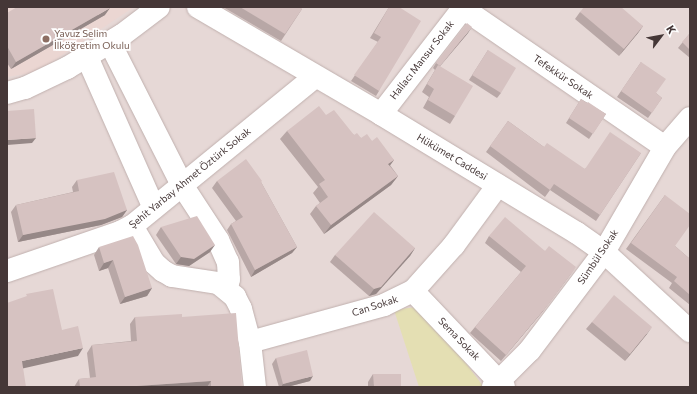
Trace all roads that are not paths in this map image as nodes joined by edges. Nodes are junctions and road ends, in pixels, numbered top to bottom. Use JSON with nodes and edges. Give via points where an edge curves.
{"nodes":[{"id":1,"x":159,"y":7,"type":"edge"},
{"id":2,"x":198,"y":7,"type":"edge"},
{"id":3,"x":463,"y":7,"type":"edge"},
{"id":4,"x":110,"y":43,"type":"junction"},
{"id":5,"x":87,"y":57,"type":"junction"},
{"id":6,"x":315,"y":77,"type":"junction"},
{"id":7,"x":7,"y":93,"type":"edge"},
{"id":8,"x":381,"y":114,"type":"junction"},
{"id":9,"x":680,"y":135,"type":"edge"},
{"id":10,"x":498,"y":184,"type":"junction"},
{"id":11,"x":182,"y":185,"type":"junction"},
{"id":12,"x":154,"y":208,"type":"junction"},
{"id":13,"x":132,"y":226,"type":"junction"},
{"id":14,"x":604,"y":252,"type":"junction"},
{"id":15,"x":7,"y":271,"type":"edge"},
{"id":16,"x":227,"y":288,"type":"junction"},
{"id":17,"x":414,"y":291,"type":"junction"},
{"id":18,"x":690,"y":330,"type":"edge"},
{"id":19,"x":250,"y":342,"type":"junction"},
{"id":20,"x":499,"y":385,"type":"edge"},
{"id":21,"x":255,"y":387,"type":"edge"}],
"edges":[{"from":1,"to":4,"type":"street"},
{"from":2,"to":6,"type":"street","name":"Hükümet Caddesi"},
{"from":3,"to":8,"type":"street","name":"Hallacı Mansur Sokak"},
{"from":3,"to":9,"type":"street","name":"Tefekkür Sokak"},
{"from":4,"to":5,"type":"street"},
{"from":4,"to":11,"type":"street"},
{"from":5,"to":7,"type":"street","via":[[25,88]]},
{"from":5,"to":12,"type":"street"},
{"from":6,"to":8,"type":"street","name":"Hükümet Caddesi"},
{"from":6,"to":11,"type":"street","name":"Şehit Yarbay Ahmet Öztürk Sokak"},
{"from":8,"to":10,"type":"street","name":"Hükümet Caddesi"},
{"from":9,"to":14,"type":"street","name":"Sümbül Sokak"},
{"from":10,"to":14,"type":"street","name":"Hükümet Caddesi","via":[[546,212]]},
{"from":10,"to":17,"type":"street","name":"Can Sokak","via":[[454,245]]},
{"from":11,"to":12,"type":"street","name":"Şehit Yarbay Ahmet Öztürk Sokak"},
{"from":11,"to":16,"type":"street","via":[[218,240],[228,262]]},
{"from":12,"to":13,"type":"street","name":"Şehit Yarbay Ahmet Öztürk Sokak"},
{"from":13,"to":15,"type":"street","name":"Şehit Yarbay Ahmet Öztürk Sokak"},
{"from":13,"to":16,"type":"street","via":[[154,263],[163,271],[172,276],[208,280]]},
{"from":14,"to":18,"type":"street","name":"Hükümet Caddesi"},
{"from":14,"to":20,"type":"street","name":"Sümbül Sokak","via":[[530,350]]},
{"from":16,"to":19,"type":"street","via":[[241,309]]},
{"from":17,"to":19,"type":"street","name":"Can Sokak","via":[[384,305]]},
{"from":17,"to":20,"type":"street","name":"Sema Sokak"},
{"from":19,"to":21,"type":"street"}]}
